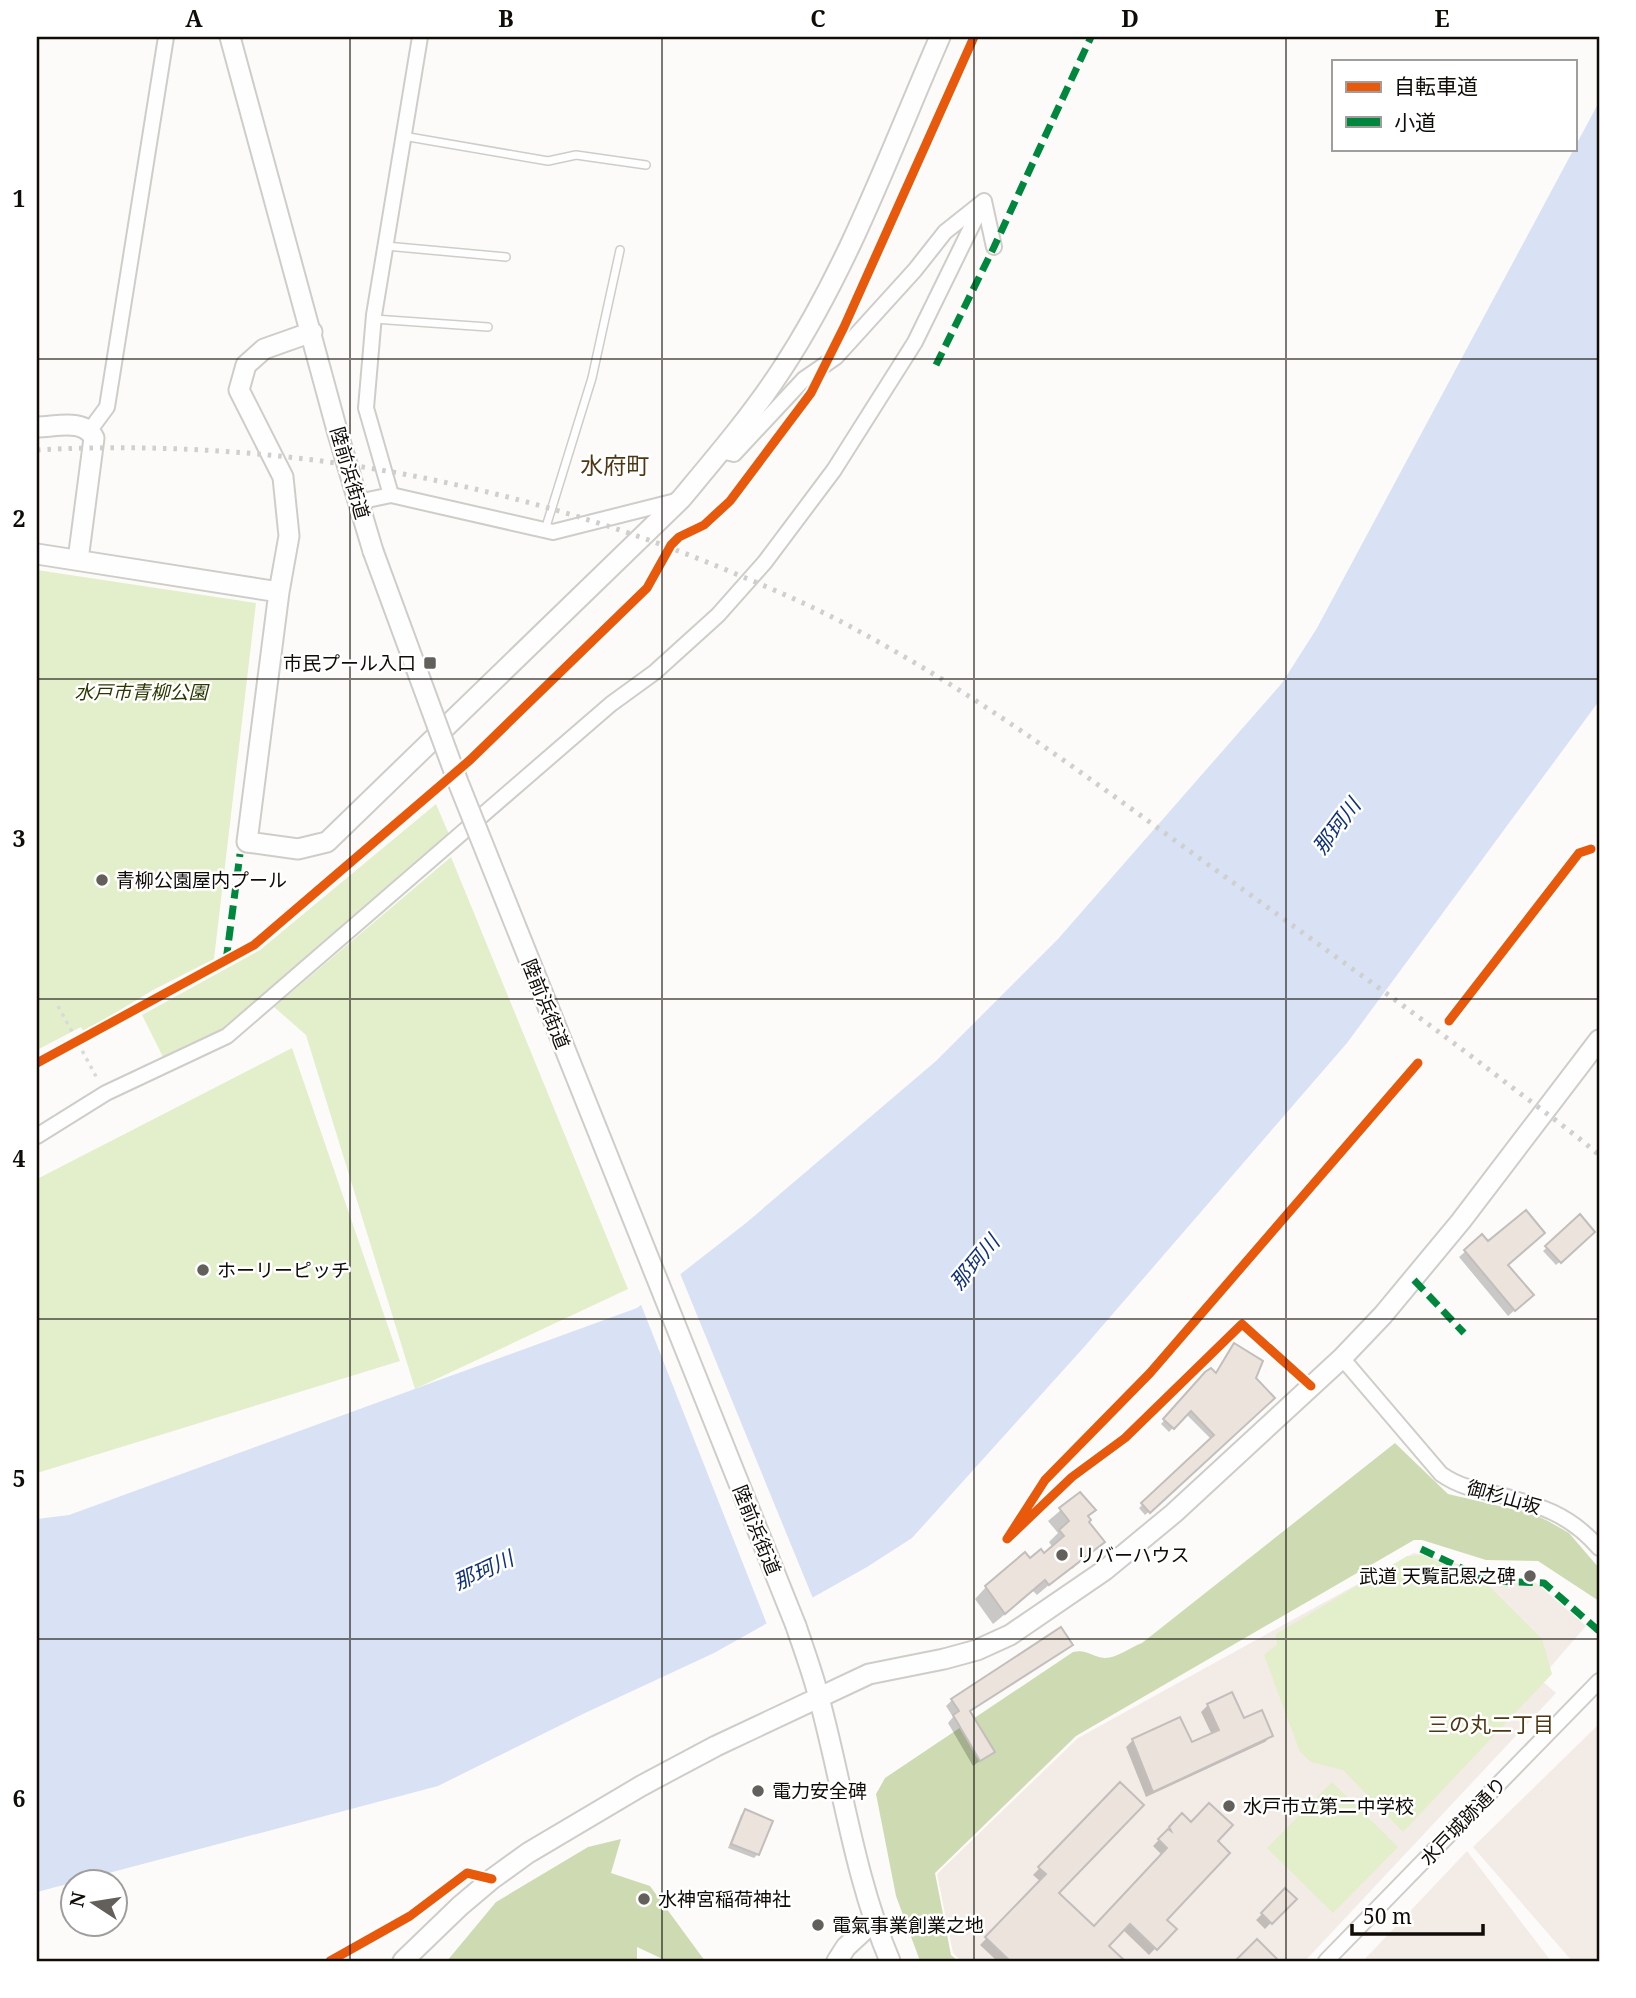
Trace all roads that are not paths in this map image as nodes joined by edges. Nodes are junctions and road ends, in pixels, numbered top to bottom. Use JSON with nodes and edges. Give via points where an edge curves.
{"nodes":[{"id":1,"x":166,"y":37,"type":"edge"},
{"id":2,"x":230,"y":37,"type":"edge"},
{"id":3,"x":420,"y":37,"type":"edge"},
{"id":4,"x":940,"y":37,"type":"edge"},
{"id":5,"x":403,"y":135,"type":"junction"},
{"id":6,"x":646,"y":165,"type":"dead end"},
{"id":7,"x":984,"y":201,"type":"junction"},
{"id":8,"x":385,"y":246,"type":"junction"},
{"id":9,"x":994,"y":247,"type":"dead end"},
{"id":10,"x":620,"y":250,"type":"dead end"},
{"id":11,"x":506,"y":257,"type":"dead end"},
{"id":12,"x":374,"y":319,"type":"junction"},
{"id":13,"x":488,"y":327,"type":"dead end"},
{"id":14,"x":312,"y":332,"type":"junction"},
{"id":15,"x":37,"y":428,"type":"edge"},
{"id":16,"x":90,"y":430,"type":"junction"},
{"id":17,"x":721,"y":451,"type":"junction"},
{"id":18,"x":391,"y":495,"type":"junction"},
{"id":19,"x":681,"y":499,"type":"junction"},
{"id":20,"x":358,"y":502,"type":"junction"},
{"id":21,"x":545,"y":530,"type":"junction"},
{"id":22,"x":37,"y":554,"type":"edge"},
{"id":23,"x":78,"y":560,"type":"junction"},
{"id":24,"x":279,"y":592,"type":"junction"},
{"id":25,"x":1599,"y":1040,"type":"edge"},
{"id":26,"x":37,"y":1136,"type":"edge"},
{"id":27,"x":1342,"y":1358,"type":"junction"},
{"id":28,"x":1599,"y":1548,"type":"edge"},
{"id":29,"x":1599,"y":1681,"type":"edge"},
{"id":30,"x":819,"y":1697,"type":"junction"},
{"id":31,"x":873,"y":1922,"type":"junction"},
{"id":32,"x":403,"y":1961,"type":"edge"},
{"id":33,"x":837,"y":1961,"type":"edge"},
{"id":34,"x":890,"y":1961,"type":"edge"},
{"id":35,"x":1326,"y":1961,"type":"edge"}],
"edges":[{"from":1,"to":16,"type":"street","via":[[107,407]]},
{"from":2,"to":14,"type":"street","name":"陸前浜街道"},
{"from":3,"to":5,"type":"street"},
{"from":4,"to":17,"type":"street","via":[[839,270],[782,369]]},
{"from":5,"to":6,"type":"lane","via":[[548,161],[576,155]]},
{"from":5,"to":8,"type":"street"},
{"from":7,"to":9,"type":"street"},
{"from":7,"to":17,"type":"street","via":[[946,232],[836,357],[804,379],[734,454]]},
{"from":7,"to":26,"type":"street","via":[[915,342],[883,396],[765,562],[718,615],[227,1036],[107,1094]]},
{"from":8,"to":11,"type":"lane"},
{"from":8,"to":12,"type":"street"},
{"from":10,"to":21,"type":"lane","via":[[592,378]]},
{"from":12,"to":13,"type":"lane"},
{"from":12,"to":18,"type":"street","via":[[366,408]]},
{"from":14,"to":20,"type":"street","name":"陸前浜街道"},
{"from":14,"to":24,"type":"street","via":[[264,349],[246,365],[239,390],[283,477],[289,536]]},
{"from":15,"to":16,"type":"street","via":[[81,425]]},
{"from":16,"to":23,"type":"street","via":[[94,438]]},
{"from":17,"to":19,"type":"street"},
{"from":18,"to":20,"type":"street"},
{"from":18,"to":21,"type":"street"},
{"from":19,"to":21,"type":"street","via":[[553,532]]},
{"from":19,"to":24,"type":"street","via":[[327,842],[298,849],[247,842]]},
{"from":20,"to":30,"type":"street","name":"陸前浜街道","bridge":true,"via":[[468,808],[796,1626]]},
{"from":22,"to":23,"type":"street"},
{"from":23,"to":24,"type":"street"},
{"from":25,"to":27,"type":"street","via":[[1452,1232]]},
{"from":27,"to":28,"type":"street","name":"御杉山坂","via":[[1441,1474],[1454,1483],[1560,1514]]},
{"from":27,"to":30,"type":"street","via":[[1174,1513],[1038,1618],[977,1650],[869,1674]]},
{"from":29,"to":35,"type":"street","name":"水戸城跡通り"},
{"from":30,"to":31,"type":"street","name":"陸前浜街道"},
{"from":30,"to":32,"type":"street","via":[[641,1786],[528,1853],[460,1906]]},
{"from":31,"to":33,"type":"street"},
{"from":31,"to":34,"type":"street","name":"陸前浜街道"}]}
